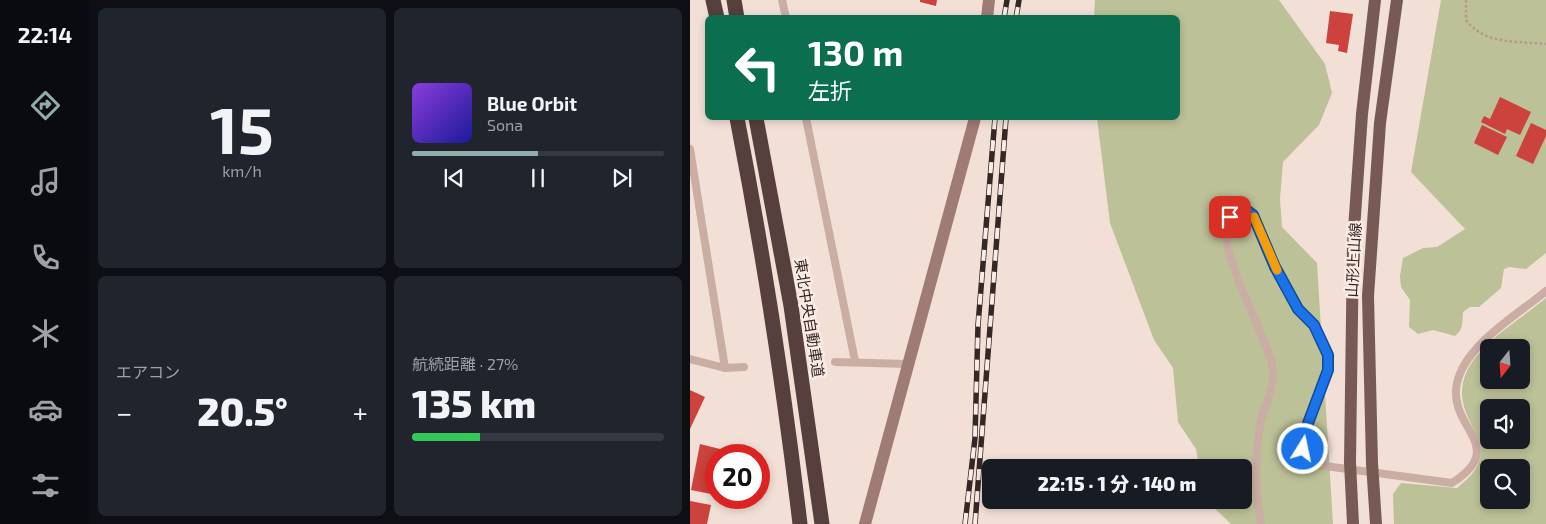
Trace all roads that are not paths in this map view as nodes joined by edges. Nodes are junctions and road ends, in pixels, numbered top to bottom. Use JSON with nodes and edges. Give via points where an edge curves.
{"nodes":[{"id":1,"x":782,"y":0,"type":"edge"},
{"id":2,"x":989,"y":0,"type":"edge"},
{"id":3,"x":1376,"y":0,"type":"edge"},
{"id":4,"x":1397,"y":0,"type":"edge"},
{"id":5,"x":785,"y":15,"type":"edge"},
{"id":6,"x":987,"y":15,"type":"edge"},
{"id":7,"x":736,"y":120,"type":"edge"},
{"id":8,"x":756,"y":120,"type":"edge"},
{"id":9,"x":806,"y":120,"type":"edge"},
{"id":10,"x":974,"y":120,"type":"edge"},
{"id":11,"x":690,"y":149,"type":"edge"},
{"id":12,"x":1546,"y":291,"type":"edge"},
{"id":13,"x":690,"y":359,"type":"edge"},
{"id":14,"x":855,"y":361,"type":"junction"},
{"id":15,"x":835,"y":362,"type":"dead end"},
{"id":16,"x":907,"y":364,"type":"junction"},
{"id":17,"x":744,"y":367,"type":"dead end"},
{"id":18,"x":725,"y":368,"type":"junction"},
{"id":19,"x":800,"y":524,"type":"edge"},
{"id":20,"x":822,"y":524,"type":"edge"},
{"id":21,"x":865,"y":524,"type":"edge"},
{"id":22,"x":1260,"y":524,"type":"edge"},
{"id":23,"x":1353,"y":524,"type":"edge"},
{"id":24,"x":1376,"y":524,"type":"edge"}],
"edges":[{"from":1,"to":5,"type":"lane"},
{"from":2,"to":6,"type":"street"},
{"from":3,"to":23,"type":"main road","name":"山形上山線","bridge":true,"via":[[1362,114],[1352,244],[1350,462]]},
{"from":4,"to":24,"type":"main road","name":"山形上山線","bridge":true,"via":[[1380,123],[1368,287]]},
{"from":7,"to":19,"type":"highway","via":[[757,228]]},
{"from":8,"to":20,"type":"highway","name":"東北中央自動車道","via":[[791,306]]},
{"from":9,"to":14,"type":"lane"},
{"from":10,"to":16,"type":"street"},
{"from":11,"to":18,"type":"lane"},
{"from":12,"to":22,"type":"lane","via":[[1475,349],[1464,363],[1456,384],[1457,402],[1477,449],[1476,462],[1469,472],[1452,483],[1310,464],[1303,449],[1307,426],[1328,370],[1328,355],[1314,325],[1298,309],[1275,267],[1253,215],[1241,206],[1230,217],[1226,229],[1228,248],[1273,366],[1271,389],[1260,424],[1257,466]]},
{"from":13,"to":18,"type":"lane"},
{"from":14,"to":15,"type":"lane"},
{"from":14,"to":16,"type":"lane"},
{"from":16,"to":21,"type":"street"},
{"from":17,"to":18,"type":"lane"}]}
